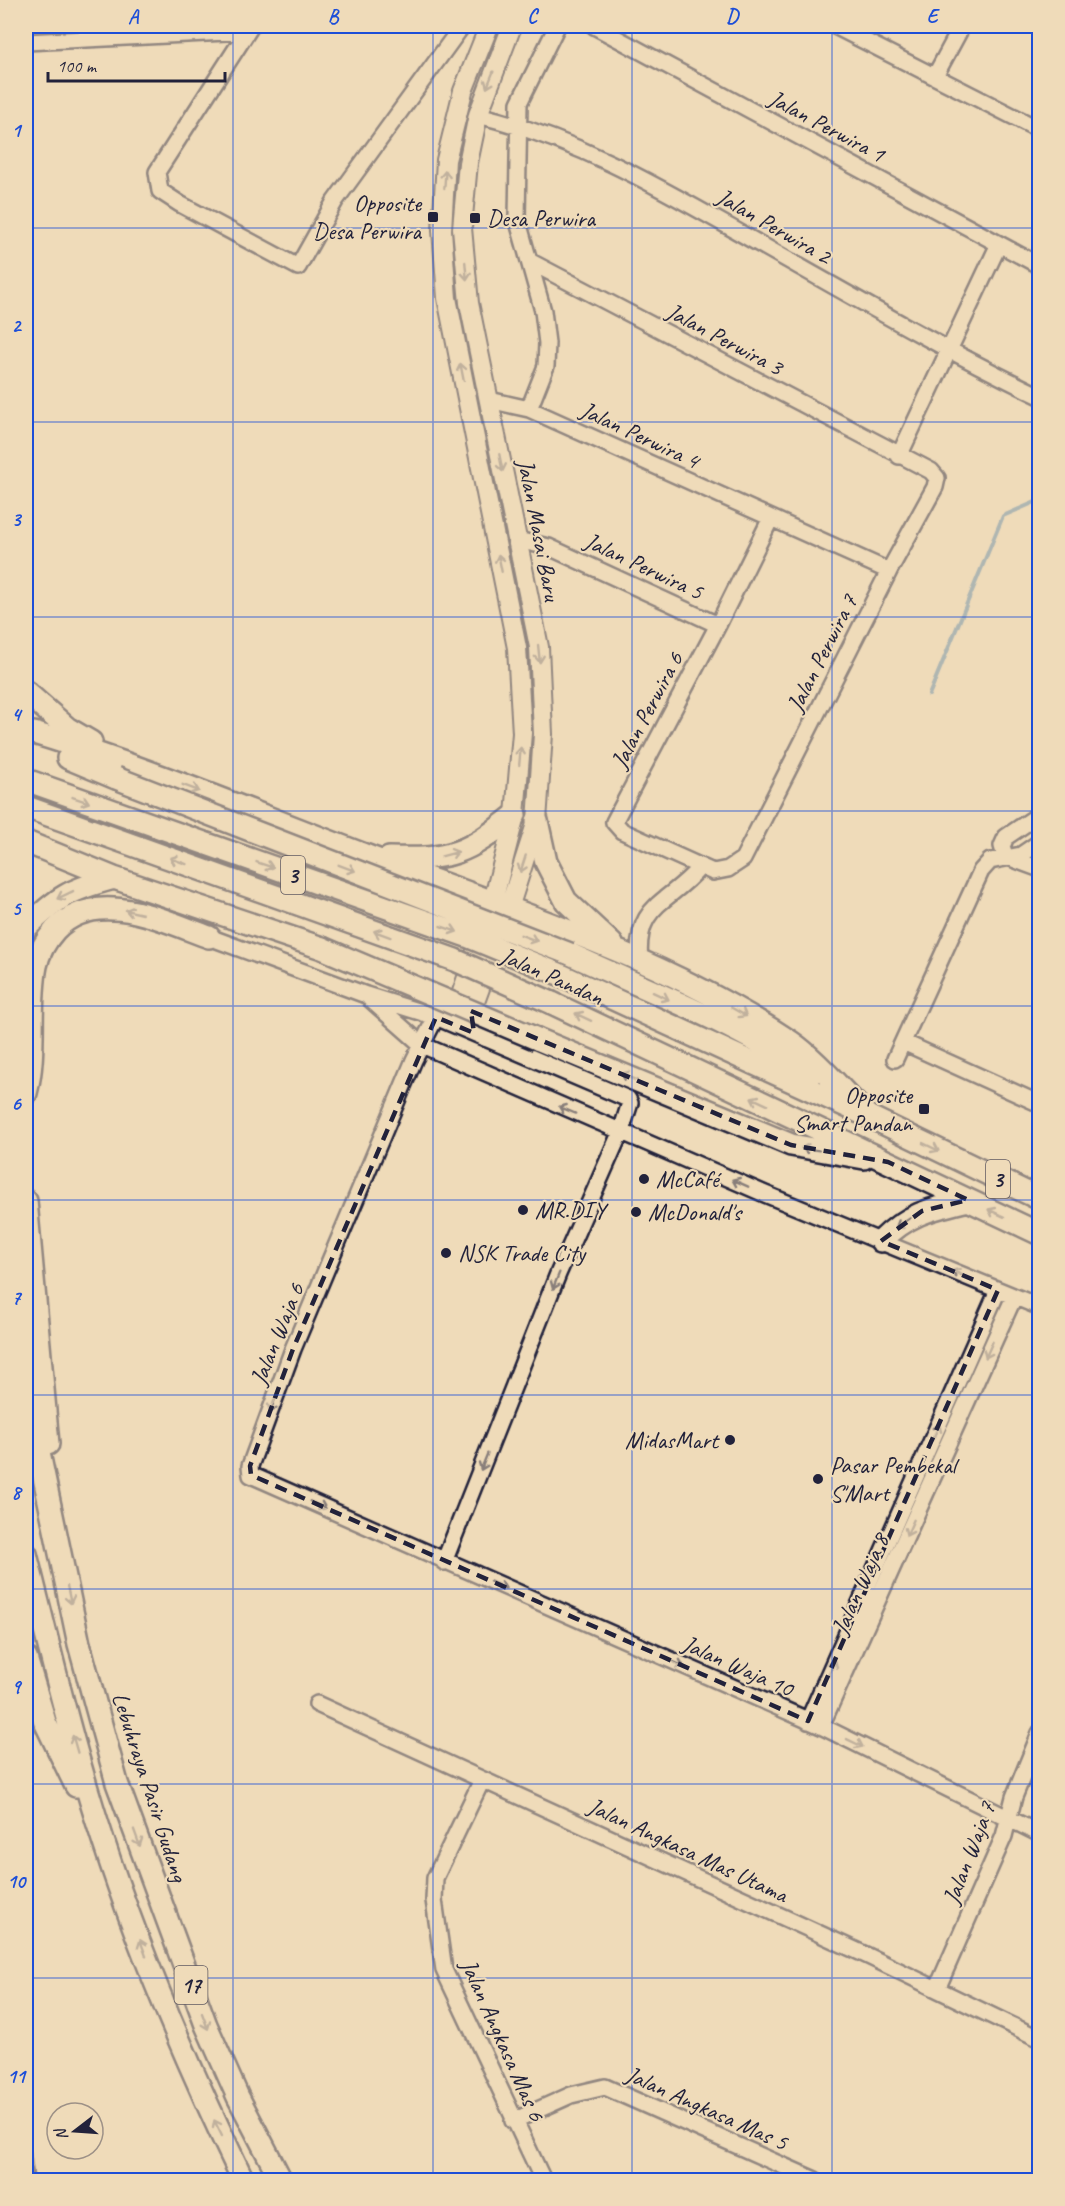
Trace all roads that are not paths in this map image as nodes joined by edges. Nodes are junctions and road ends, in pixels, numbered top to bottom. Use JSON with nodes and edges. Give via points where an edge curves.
{"nodes":[{"id":1,"x":462,"y":26,"type":"edge"},
{"id":2,"x":489,"y":26,"type":"edge"},
{"id":3,"x":512,"y":26,"type":"edge"},
{"id":4,"x":557,"y":26,"type":"edge"},
{"id":5,"x":594,"y":26,"type":"edge"},
{"id":6,"x":835,"y":26,"type":"edge"},
{"id":7,"x":962,"y":26,"type":"edge"},
{"id":8,"x":249,"y":28,"type":"edge"},
{"id":9,"x":26,"y":42,"type":"edge"},
{"id":10,"x":935,"y":76,"type":"junction"},
{"id":11,"x":478,"y":115,"type":"junction"},
{"id":12,"x":518,"y":124,"type":"junction"},
{"id":13,"x":1040,"y":130,"type":"edge"},
{"id":14,"x":999,"y":244,"type":"junction"},
{"id":15,"x":529,"y":261,"type":"junction"},
{"id":16,"x":1040,"y":266,"type":"edge"},
{"id":17,"x":949,"y":352,"type":"junction"},
{"id":18,"x":1040,"y":396,"type":"edge"},
{"id":19,"x":489,"y":400,"type":"junction"},
{"id":20,"x":529,"y":409,"type":"junction"},
{"id":21,"x":899,"y":456,"type":"junction"},
{"id":22,"x":770,"y":520,"type":"junction"},
{"id":23,"x":516,"y":540,"type":"junction"},
{"id":24,"x":889,"y":571,"type":"junction"},
{"id":25,"x":718,"y":625,"type":"junction"},
{"id":26,"x":26,"y":692,"type":"edge"},
{"id":27,"x":26,"y":735,"type":"edge"},
{"id":28,"x":26,"y":741,"type":"edge"},
{"id":29,"x":136,"y":767,"type":"junction"},
{"id":30,"x":26,"y":780,"type":"edge"},
{"id":31,"x":26,"y":807,"type":"edge"},
{"id":32,"x":1040,"y":814,"type":"edge"},
{"id":33,"x":514,"y":815,"type":"junction"},
{"id":34,"x":537,"y":820,"type":"junction"},
{"id":35,"x":26,"y":842,"type":"edge"},
{"id":36,"x":1040,"y":842,"type":"edge"},
{"id":37,"x":1005,"y":856,"type":"junction"},
{"id":38,"x":371,"y":857,"type":"junction"},
{"id":39,"x":706,"y":869,"type":"junction"},
{"id":40,"x":1040,"y":869,"type":"edge"},
{"id":41,"x":114,"y":878,"type":"junction"},
{"id":42,"x":501,"y":904,"type":"junction"},
{"id":43,"x":26,"y":928,"type":"edge"},
{"id":44,"x":209,"y":937,"type":"joint"},
{"id":45,"x":635,"y":960,"type":"junction"},
{"id":46,"x":366,"y":995,"type":"junction"},
{"id":47,"x":428,"y":1014,"type":"junction"},
{"id":48,"x":403,"y":1028,"type":"junction"},
{"id":49,"x":486,"y":1037,"type":"junction"},
{"id":50,"x":903,"y":1042,"type":"junction"},
{"id":51,"x":422,"y":1045,"type":"junction"},
{"id":52,"x":895,"y":1059,"type":"dead end"},
{"id":53,"x":26,"y":1093,"type":"edge"},
{"id":54,"x":1040,"y":1104,"type":"edge"},
{"id":55,"x":868,"y":1116,"type":"junction"},
{"id":56,"x":621,"y":1131,"type":"junction"},
{"id":57,"x":888,"y":1162,"type":"junction"},
{"id":58,"x":1040,"y":1199,"type":"edge"},
{"id":59,"x":968,"y":1200,"type":"junction"},
{"id":60,"x":26,"y":1201,"type":"edge"},
{"id":61,"x":1040,"y":1234,"type":"edge"},
{"id":62,"x":881,"y":1241,"type":"junction"},
{"id":63,"x":998,"y":1290,"type":"junction"},
{"id":64,"x":1014,"y":1297,"type":"junction"},
{"id":65,"x":1040,"y":1307,"type":"edge"},
{"id":66,"x":26,"y":1391,"type":"edge"},
{"id":67,"x":56,"y":1538,"type":"junction"},
{"id":68,"x":26,"y":1554,"type":"edge"},
{"id":69,"x":444,"y":1562,"type":"junction"},
{"id":70,"x":26,"y":1658,"type":"edge"},
{"id":71,"x":317,"y":1704,"type":"dead end"},
{"id":72,"x":814,"y":1724,"type":"junction"},
{"id":73,"x":1040,"y":1732,"type":"edge"},
{"id":74,"x":482,"y":1780,"type":"junction"},
{"id":75,"x":1009,"y":1819,"type":"junction"},
{"id":76,"x":1040,"y":1834,"type":"edge"},
{"id":77,"x":103,"y":1841,"type":"junction"},
{"id":78,"x":937,"y":1989,"type":"junction"},
{"id":79,"x":1040,"y":2039,"type":"edge"},
{"id":80,"x":513,"y":2121,"type":"junction"},
{"id":81,"x":243,"y":2181,"type":"edge"},
{"id":82,"x":280,"y":2181,"type":"edge"},
{"id":83,"x":543,"y":2181,"type":"edge"},
{"id":84,"x":815,"y":2181,"type":"edge"}],
"edges":[{"from":1,"to":8,"type":"street","via":[[335,201],[298,267],[180,204],[157,185],[157,172]]},
{"from":33,"to":2,"type":"main road","name":"Jalan Masai Baru","one_way":true,"via":[[522,733],[517,648],[447,298],[442,230],[446,160],[464,91]]},
{"from":3,"to":11,"type":"main road","name":"Jalan Masai Baru","one_way":true},
{"from":4,"to":12,"type":"street","via":[[523,91]]},
{"from":5,"to":14,"type":"street","name":"Jalan Perwira 1"},
{"from":6,"to":10,"type":"street"},
{"from":7,"to":10,"type":"street"},
{"from":8,"to":9,"type":"street"},
{"from":10,"to":13,"type":"street"},
{"from":11,"to":12,"type":"street","name":"Jalan Perwira 2"},
{"from":11,"to":19,"type":"main road","name":"Jalan Masai Baru","one_way":true,"via":[[468,163],[462,228],[469,303]]},
{"from":12,"to":15,"type":"street","via":[[517,218]]},
{"from":12,"to":17,"type":"street","name":"Jalan Perwira 2","via":[[625,168]]},
{"from":14,"to":16,"type":"street","name":"Jalan Perwira 1"},
{"from":14,"to":17,"type":"street"},
{"from":15,"to":20,"type":"street","via":[[547,343],[546,366]]},
{"from":15,"to":21,"type":"street","name":"Jalan Perwira 3"},
{"from":17,"to":18,"type":"street","name":"Jalan Perwira 2"},
{"from":17,"to":21,"type":"street"},
{"from":19,"to":20,"type":"street","name":"Jalan Perwira 4"},
{"from":19,"to":23,"type":"main road","name":"Jalan Masai Baru","one_way":true},
{"from":20,"to":22,"type":"street","name":"Jalan Perwira 4"},
{"from":21,"to":24,"type":"street","name":"Jalan Perwira 7","via":[[931,471],[937,478]]},
{"from":22,"to":24,"type":"street"},
{"from":22,"to":25,"type":"street","name":"Jalan Perwira 6"},
{"from":23,"to":25,"type":"street","name":"Jalan Perwira 5","via":[[549,547]]},
{"from":23,"to":34,"type":"main road","name":"Jalan Masai Baru","one_way":true,"via":[[539,647],[543,691]]},
{"from":24,"to":39,"type":"street","name":"Jalan Perwira 7","via":[[743,858],[728,869]]},
{"from":25,"to":39,"type":"street","name":"Jalan Perwira 6","via":[[614,822],[622,831]]},
{"from":26,"to":29,"type":"highway","via":[[67,728]]},
{"from":27,"to":29,"type":"highway","via":[[34,733]]},
{"from":28,"to":55,"type":"highway","one_way":true,"bridge":true,"via":[[570,954],[791,1061]]},
{"from":29,"to":38,"type":"highway","one_way":true},
{"from":30,"to":55,"type":"highway","name":"Jalan Pandan","number":"3","one_way":true,"bridge":true,"via":[[467,936],[559,974]]},
{"from":57,"to":31,"type":"highway","name":"Jalan Pandan","number":"3","one_way":true,"bridge":true,"via":[[455,960]]},
{"from":32,"to":37,"type":"street","via":[[1006,837],[1002,846]]},
{"from":38,"to":33,"type":"highway","one_way":true,"via":[[433,859],[464,850]]},
{"from":33,"to":42,"type":"main road","name":"Jalan Masai Baru"},
{"from":34,"to":42,"type":"main road","name":"Jalan Masai Baru","one_way":true},
{"from":34,"to":45,"type":"highway","via":[[546,862],[566,901]]},
{"from":35,"to":41,"type":"highway"},
{"from":36,"to":37,"type":"street","via":[[1021,855]]},
{"from":37,"to":40,"type":"street"},
{"from":37,"to":50,"type":"street","via":[[990,861],[981,871]]},
{"from":38,"to":42,"type":"highway"},
{"from":39,"to":45,"type":"street","name":"Jalan Perwira 7","via":[[656,904],[645,921]]},
{"from":41,"to":43,"type":"highway","one_way":true,"via":[[81,887],[56,900]]},
{"from":57,"to":41,"type":"highway","one_way":true,"bridge":true,"via":[[791,1145],[322,948]]},
{"from":42,"to":45,"type":"highway"},
{"from":42,"to":47,"type":"main road","name":"Jalan Masai Baru","via":[[456,1003]]},
{"from":42,"to":49,"type":"main road","name":"Jalan Masai Baru","via":[[471,1013],[472,1021]]},
{"from":44,"to":46,"type":"street"},
{"from":44,"to":53,"type":"highway","one_way":true,"via":[[123,910],[86,911],[59,926],[48,938],[36,966]]},
{"from":45,"to":55,"type":"highway","one_way":true,"via":[[701,990],[793,1043]]},
{"from":46,"to":47,"type":"street"},
{"from":46,"to":48,"type":"street"},
{"from":47,"to":48,"type":"street","via":[[404,1017]]},
{"from":47,"to":49,"type":"street"},
{"from":47,"to":51,"type":"street","name":"Jalan Waja 6"},
{"from":48,"to":51,"type":"street"},
{"from":49,"to":56,"type":"street","via":[[628,1099],[630,1106]]},
{"from":50,"to":52,"type":"street"},
{"from":50,"to":54,"type":"street"},
{"from":56,"to":51,"type":"street","one_way":true},
{"from":51,"to":69,"type":"street","name":"Jalan Waja 6","one_way":true,"via":[[293,1349],[250,1466],[251,1475]]},
{"from":55,"to":58,"type":"highway","name":"Jalan Pandan","number":"3","one_way":true},
{"from":62,"to":56,"type":"street","one_way":true},
{"from":56,"to":69,"type":"street","one_way":true,"via":[[558,1275]]},
{"from":57,"to":59,"type":"highway","name":"Jalan Pandan","number":"3"},
{"from":61,"to":59,"type":"highway","name":"Jalan Pandan","number":"3","one_way":true},
{"from":59,"to":62,"type":"highway","one_way":true,"via":[[922,1211],[898,1224]]},
{"from":60,"to":67,"type":"highway"},
{"from":63,"to":62,"type":"street","one_way":true},
{"from":63,"to":64,"type":"street"},
{"from":72,"to":63,"type":"street","name":"Jalan Waja 8","one_way":true},
{"from":64,"to":65,"type":"street"},
{"from":64,"to":72,"type":"street","name":"Jalan Waja 8","one_way":true},
{"from":66,"to":67,"type":"highway","name":"Lebuhraya Pasir Gudang","number":"17"},
{"from":67,"to":82,"type":"highway","name":"Lebuhraya Pasir Gudang","number":"17","one_way":true,"via":[[79,1644],[117,1783],[206,2025]]},
{"from":77,"to":68,"type":"highway","number":"17","one_way":true,"via":[[66,1716]]},
{"from":69,"to":72,"type":"street","name":"Jalan Waja 10","one_way":true},
{"from":70,"to":77,"type":"highway","via":[[45,1722]]},
{"from":71,"to":74,"type":"street","name":"Jalan Angkasa Mas Utama"},
{"from":72,"to":75,"type":"street","name":"Jalan Waja 10","one_way":true},
{"from":73,"to":75,"type":"street","name":"Jalan Waja 7"},
{"from":74,"to":78,"type":"street","name":"Jalan Angkasa Mas Utama"},
{"from":74,"to":80,"type":"street","name":"Jalan Angkasa Mas 6","via":[[435,1878],[434,1900],[444,1970]]},
{"from":75,"to":76,"type":"street","name":"Jalan Waja 10"},
{"from":75,"to":78,"type":"street","name":"Jalan Waja 7"},
{"from":81,"to":77,"type":"highway","number":"17","one_way":true,"via":[[171,2024]]},
{"from":78,"to":79,"type":"street","name":"Jalan Angkasa Mas Utama"},
{"from":80,"to":83,"type":"street","name":"Jalan Angkasa Mas 6"},
{"from":80,"to":84,"type":"street","name":"Jalan Angkasa Mas 5","via":[[572,2095],[605,2087]]}]}
